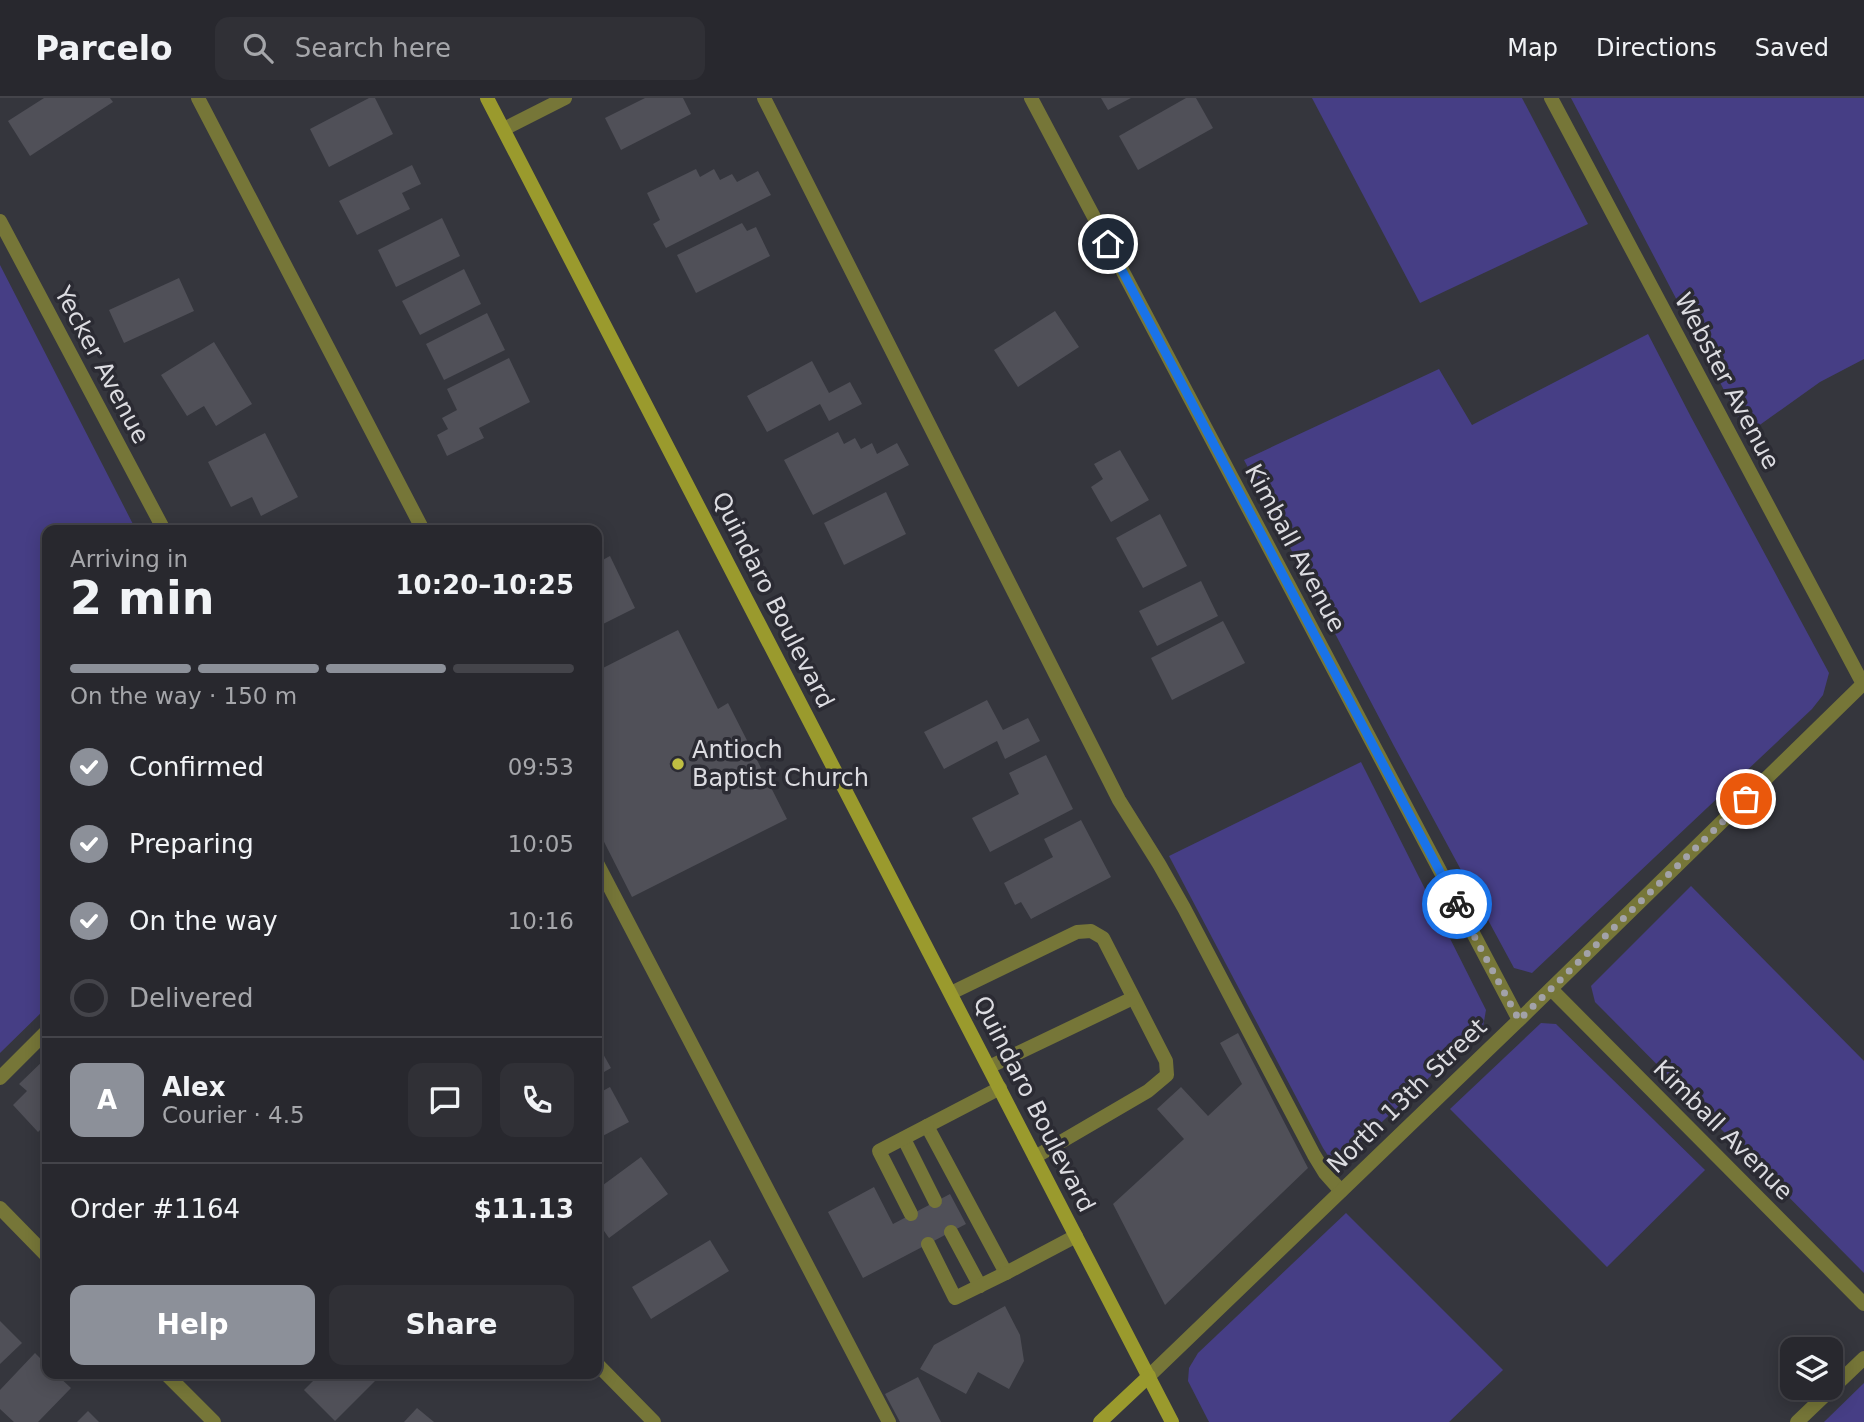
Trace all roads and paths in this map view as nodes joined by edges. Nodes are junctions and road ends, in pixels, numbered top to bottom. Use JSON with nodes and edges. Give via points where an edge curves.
{"nodes":[{"id":1,"x":198,"y":98,"type":"edge"},
{"id":2,"x":487,"y":98,"type":"edge"},
{"id":3,"x":565,"y":98,"type":"edge"},
{"id":4,"x":764,"y":98,"type":"edge"},
{"id":5,"x":1031,"y":98,"type":"edge"},
{"id":6,"x":1551,"y":98,"type":"edge"},
{"id":7,"x":504,"y":130,"type":"junction"},
{"id":8,"x":0,"y":220,"type":"edge"},
{"id":9,"x":161,"y":525,"type":"edge"},
{"id":10,"x":420,"y":525,"type":"edge"},
{"id":11,"x":1863,"y":684,"type":"edge"},
{"id":12,"x":602,"y":873,"type":"edge"},
{"id":13,"x":1551,"y":989,"type":"junction"},
{"id":14,"x":951,"y":993,"type":"junction"},
{"id":15,"x":1133,"y":998,"type":"junction"},
{"id":16,"x":1519,"y":1020,"type":"junction"},
{"id":17,"x":42,"y":1036,"type":"edge"},
{"id":18,"x":989,"y":1067,"type":"junction"},
{"id":19,"x":0,"y":1078,"type":"edge"},
{"id":20,"x":1000,"y":1088,"type":"junction"},
{"id":21,"x":928,"y":1126,"type":"junction"},
{"id":22,"x":904,"y":1139,"type":"junction"},
{"id":23,"x":1035,"y":1157,"type":"junction"},
{"id":24,"x":1341,"y":1191,"type":"junction"},
{"id":25,"x":935,"y":1202,"type":"dead end"},
{"id":26,"x":0,"y":1208,"type":"edge"},
{"id":27,"x":911,"y":1214,"type":"dead end"},
{"id":28,"x":951,"y":1232,"type":"dead end"},
{"id":29,"x":1076,"y":1236,"type":"junction"},
{"id":30,"x":928,"y":1244,"type":"dead end"},
{"id":31,"x":42,"y":1251,"type":"edge"},
{"id":32,"x":1006,"y":1273,"type":"junction"},
{"id":33,"x":980,"y":1286,"type":"junction"},
{"id":34,"x":1864,"y":1304,"type":"edge"},
{"id":35,"x":1864,"y":1357,"type":"edge"},
{"id":36,"x":602,"y":1369,"type":"edge"},
{"id":37,"x":1149,"y":1376,"type":"junction"},
{"id":38,"x":171,"y":1379,"type":"edge"},
{"id":39,"x":214,"y":1422,"type":"edge"},
{"id":40,"x":654,"y":1422,"type":"edge"},
{"id":41,"x":889,"y":1422,"type":"edge"},
{"id":42,"x":1100,"y":1422,"type":"edge"},
{"id":43,"x":1172,"y":1422,"type":"edge"},
{"id":44,"x":1797,"y":1422,"type":"edge"}],
"edges":[{"from":1,"to":10,"type":"street"},
{"from":2,"to":7,"type":"main road","name":"Quindaro Boulevard"},
{"from":3,"to":7,"type":"street"},
{"from":4,"to":24,"type":"street","via":[[1119,800],[1184,908],[1314,1155]]},
{"from":5,"to":16,"type":"street","name":"Kimball Avenue"},
{"from":6,"to":11,"type":"street","name":"Webster Avenue"},
{"from":7,"to":14,"type":"main road","name":"Quindaro Boulevard"},
{"from":8,"to":9,"type":"street","name":"Yecker Avenue"},
{"from":11,"to":13,"type":"street","name":"North 13th Street"},
{"from":12,"to":41,"type":"street"},
{"from":13,"to":16,"type":"street","name":"North 13th Street"},
{"from":13,"to":34,"type":"street","name":"Kimball Avenue"},
{"from":14,"to":15,"type":"street","via":[[1077,932],[1091,931],[1103,939]]},
{"from":14,"to":18,"type":"main road","name":"Quindaro Boulevard"},
{"from":15,"to":18,"type":"street"},
{"from":15,"to":23,"type":"street","via":[[1166,1061],[1167,1074],[1148,1091]]},
{"from":16,"to":24,"type":"street","name":"North 13th Street"},
{"from":17,"to":19,"type":"street"},
{"from":18,"to":20,"type":"main road","name":"Quindaro Boulevard"},
{"from":20,"to":21,"type":"street"},
{"from":20,"to":23,"type":"main road","name":"Quindaro Boulevard"},
{"from":21,"to":22,"type":"street"},
{"from":21,"to":32,"type":"street"},
{"from":22,"to":25,"type":"street"},
{"from":22,"to":27,"type":"street","via":[[879,1151]]},
{"from":23,"to":29,"type":"main road","name":"Quindaro Boulevard"},
{"from":24,"to":37,"type":"street","name":"North 13th Street"},
{"from":26,"to":31,"type":"street"},
{"from":28,"to":33,"type":"street"},
{"from":29,"to":32,"type":"street"},
{"from":29,"to":37,"type":"main road","name":"Quindaro Boulevard"},
{"from":30,"to":33,"type":"street","via":[[956,1298]]},
{"from":32,"to":33,"type":"street"},
{"from":35,"to":44,"type":"street"},
{"from":36,"to":40,"type":"street"},
{"from":37,"to":42,"type":"main road","name":"North 13th Street"},
{"from":37,"to":43,"type":"main road","name":"Quindaro Boulevard"},
{"from":38,"to":39,"type":"street"}]}
